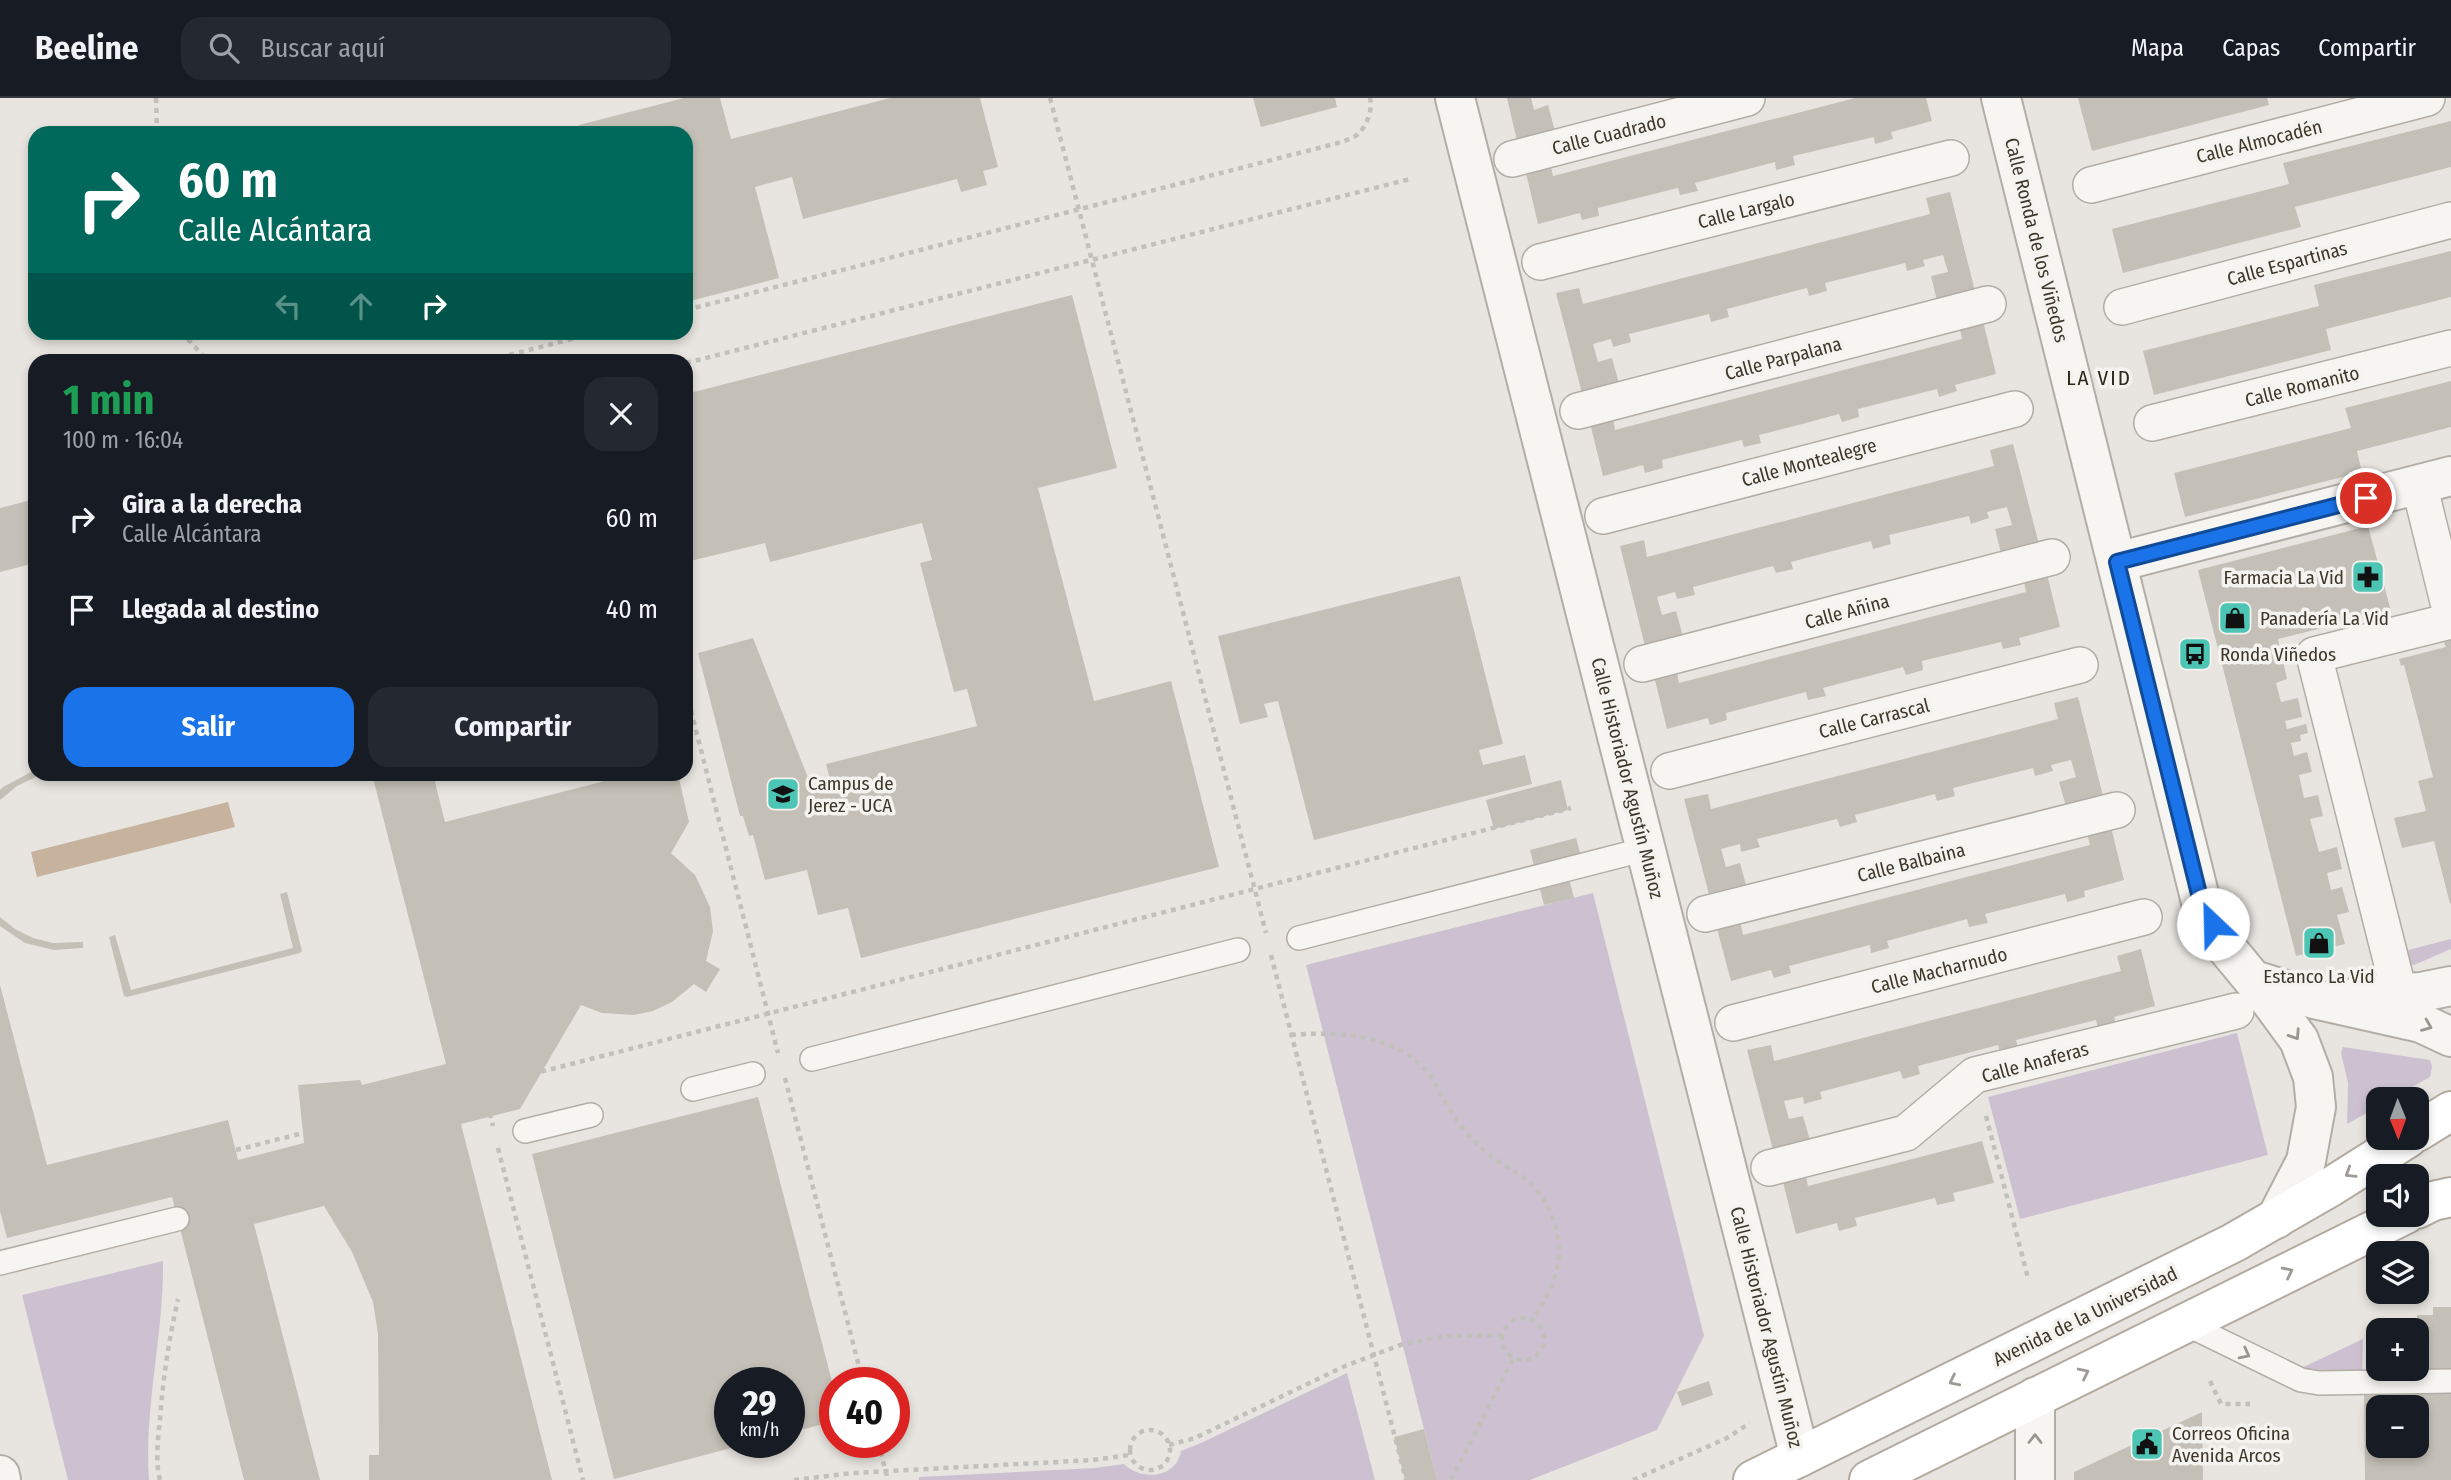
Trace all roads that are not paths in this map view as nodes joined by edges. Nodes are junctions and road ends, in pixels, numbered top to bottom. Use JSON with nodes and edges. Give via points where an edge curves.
{"nodes":[{"id":1,"x":1455,"y":98,"type":"edge"},
{"id":2,"x":1747,"y":98,"type":"edge"},
{"id":3,"x":2001,"y":98,"type":"edge"},
{"id":4,"x":2427,"y":98,"type":"edge"},
{"id":5,"x":1951,"y":158,"type":"dead end"},
{"id":6,"x":1512,"y":159,"type":"dead end"},
{"id":7,"x":2091,"y":184,"type":"dead end"},
{"id":8,"x":2451,"y":220,"type":"edge"},
{"id":9,"x":1541,"y":262,"type":"dead end"},
{"id":10,"x":1988,"y":304,"type":"dead end"},
{"id":11,"x":2122,"y":307,"type":"dead end"},
{"id":12,"x":2451,"y":348,"type":"edge"},
{"id":13,"x":2015,"y":409,"type":"dead end"},
{"id":14,"x":1578,"y":411,"type":"dead end"},
{"id":15,"x":2152,"y":423,"type":"dead end"},
{"id":16,"x":2435,"y":480,"type":"edge"},
{"id":17,"x":1604,"y":516,"type":"dead end"},
{"id":18,"x":2052,"y":558,"type":"dead end"},
{"id":19,"x":2117,"y":562,"type":"junction"},
{"id":20,"x":2451,"y":614,"type":"edge"},
{"id":21,"x":2451,"y":621,"type":"edge"},
{"id":22,"x":1642,"y":664,"type":"dead end"},
{"id":23,"x":2080,"y":665,"type":"dead end"},
{"id":24,"x":1669,"y":771,"type":"dead end"},
{"id":25,"x":2117,"y":810,"type":"dead end"},
{"id":26,"x":1646,"y":849,"type":"junction"},
{"id":27,"x":1705,"y":914,"type":"dead end"},
{"id":28,"x":2144,"y":917,"type":"dead end"},
{"id":29,"x":1299,"y":938,"type":"dead end"},
{"id":30,"x":1238,"y":950,"type":"dead end"},
{"id":31,"x":2395,"y":976,"type":"dead end"},
{"id":32,"x":2451,"y":986,"type":"edge"},
{"id":33,"x":2245,"y":996,"type":"junction"},
{"id":34,"x":2314,"y":999,"type":"junction"},
{"id":35,"x":1733,"y":1023,"type":"dead end"},
{"id":36,"x":2451,"y":1037,"type":"edge"},
{"id":37,"x":812,"y":1059,"type":"dead end"},
{"id":38,"x":753,"y":1074,"type":"dead end"},
{"id":39,"x":693,"y":1088,"type":"dead end"},
{"id":40,"x":2451,"y":1111,"type":"edge"},
{"id":41,"x":591,"y":1115,"type":"dead end"},
{"id":42,"x":2429,"y":1125,"type":"edge"},
{"id":43,"x":525,"y":1131,"type":"dead end"},
{"id":44,"x":2388,"y":1150,"type":"edge"},
{"id":45,"x":1769,"y":1168,"type":"dead end"},
{"id":46,"x":2451,"y":1197,"type":"edge"},
{"id":47,"x":2429,"y":1203,"type":"edge"},
{"id":48,"x":177,"y":1219,"type":"dead end"},
{"id":49,"x":2276,"y":1219,"type":"junction"},
{"id":50,"x":2380,"y":1227,"type":"edge"},
{"id":51,"x":0,"y":1263,"type":"edge"},
{"id":52,"x":2184,"y":1323,"type":"junction"},
{"id":53,"x":2451,"y":1381,"type":"edge"},
{"id":54,"x":2035,"y":1397,"type":"junction"},
{"id":55,"x":1800,"y":1457,"type":"junction"},
{"id":56,"x":0,"y":1475,"type":"edge"},
{"id":57,"x":1,"y":1480,"type":"edge"},
{"id":58,"x":1753,"y":1480,"type":"edge"},
{"id":59,"x":1869,"y":1480,"type":"edge"},
{"id":60,"x":2035,"y":1480,"type":"edge"}],
"edges":[{"from":1,"to":26,"type":"street","name":"Calle Historiador Agustín Muñoz"},
{"from":2,"to":6,"type":"street","name":"Calle Cuadrado"},
{"from":3,"to":19,"type":"street","name":"Calle Ronda de los Viñedos"},
{"from":4,"to":7,"type":"street","name":"Calle Almocadén"},
{"from":5,"to":9,"type":"street","name":"Calle Largalo"},
{"from":8,"to":11,"type":"street","name":"Calle Espartinas"},
{"from":10,"to":14,"type":"street","name":"Calle Parpalana"},
{"from":12,"to":15,"type":"street","name":"Calle Romanito"},
{"from":13,"to":17,"type":"street","name":"Calle Montealegre"},
{"from":16,"to":19,"type":"street"},
{"from":16,"to":20,"type":"street"},
{"from":18,"to":22,"type":"street","name":"Calle Añina"},
{"from":19,"to":33,"type":"street","name":"Calle Ronda de los Viñedos","via":[[2201,902]]},
{"from":21,"to":31,"type":"street","via":[[2314,655]]},
{"from":23,"to":24,"type":"street","name":"Calle Carrascal"},
{"from":25,"to":27,"type":"street","name":"Calle Balbaina"},
{"from":26,"to":29,"type":"lane"},
{"from":26,"to":55,"type":"street","name":"Calle Historiador Agustín Muñoz"},
{"from":28,"to":35,"type":"street","name":"Calle Macharnudo"},
{"from":30,"to":37,"type":"lane"},
{"from":32,"to":34,"type":"street"},
{"from":33,"to":34,"type":"street"},
{"from":33,"to":45,"type":"street","name":"Calle Anaferas","via":[[1975,1075],[1906,1133]]},
{"from":33,"to":49,"type":"street","name":"Calle Ronda de los Viñedos","one_way":true,"via":[[2300,1040],[2313,1077],[2316,1107],[2306,1161]]},
{"from":34,"to":36,"type":"street","one_way":true,"via":[[2421,1023]]},
{"from":38,"to":39,"type":"lane"},
{"from":40,"to":42,"type":"main road"},
{"from":41,"to":43,"type":"lane"},
{"from":44,"to":49,"type":"main road","name":"Avenida de la Universidad","one_way":true},
{"from":46,"to":47,"type":"main road"},
{"from":48,"to":51,"type":"lane"},
{"from":49,"to":55,"type":"main road","name":"Avenida de la Universidad","one_way":true},
{"from":52,"to":50,"type":"main road","one_way":true},
{"from":52,"to":53,"type":"lane","one_way":true,"via":[[2301,1380]]},
{"from":54,"to":52,"type":"main road","one_way":true},
{"from":54,"to":59,"type":"main road"},
{"from":60,"to":54,"type":"street","one_way":true},
{"from":55,"to":58,"type":"main road","name":"Avenida de la Universidad"},
{"from":56,"to":57,"type":"street"}]}
